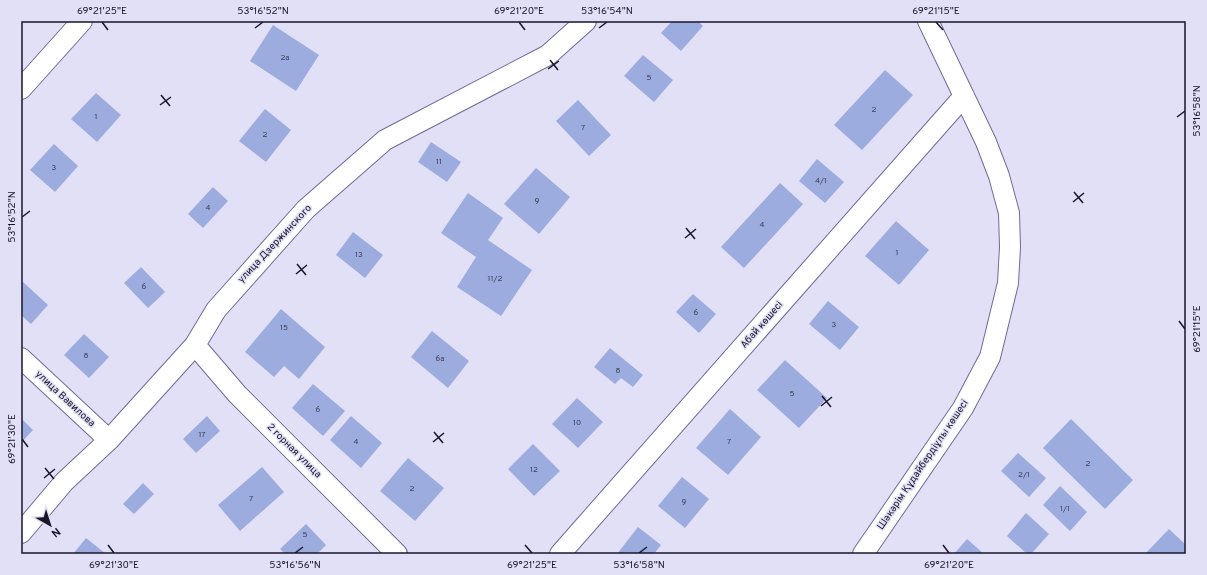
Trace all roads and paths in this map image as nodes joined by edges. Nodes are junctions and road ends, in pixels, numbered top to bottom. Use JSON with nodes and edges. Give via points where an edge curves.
{"nodes":[{"id":1,"x":82,"y":21,"type":"edge"},
{"id":2,"x":586,"y":21,"type":"edge"},
{"id":3,"x":928,"y":21,"type":"edge"},
{"id":4,"x":21,"y":89,"type":"edge"},
{"id":5,"x":964,"y":96,"type":"junction"},
{"id":6,"x":195,"y":345,"type":"junction"},
{"id":7,"x":21,"y":358,"type":"edge"},
{"id":8,"x":109,"y":440,"type":"junction"},
{"id":9,"x":21,"y":533,"type":"edge"},
{"id":10,"x":397,"y":554,"type":"edge"},
{"id":11,"x":560,"y":554,"type":"edge"},
{"id":12,"x":863,"y":554,"type":"edge"}],
"edges":[{"from":1,"to":4,"type":"street"},
{"from":2,"to":6,"type":"street","name":"улица Дзержинского","via":[[548,55],[385,140],[306,209],[216,310]]},
{"from":3,"to":5,"type":"street","name":"Шәкәрім Құдайбердіұлы көшесі"},
{"from":5,"to":11,"type":"street","name":"Абай көшесі"},
{"from":5,"to":12,"type":"street","name":"Шәкәрім Құдайбердіұлы көшесі","via":[[1000,176],[1009,213],[1008,283],[990,357],[963,408]]},
{"from":6,"to":8,"type":"street","name":"улица Дзержинского"},
{"from":6,"to":10,"type":"street","name":"2 горная улица","via":[[237,394]]},
{"from":7,"to":8,"type":"street","name":"улица Вавилова"},
{"from":8,"to":9,"type":"street","name":"улица Дзержинского","via":[[64,482]]}]}
